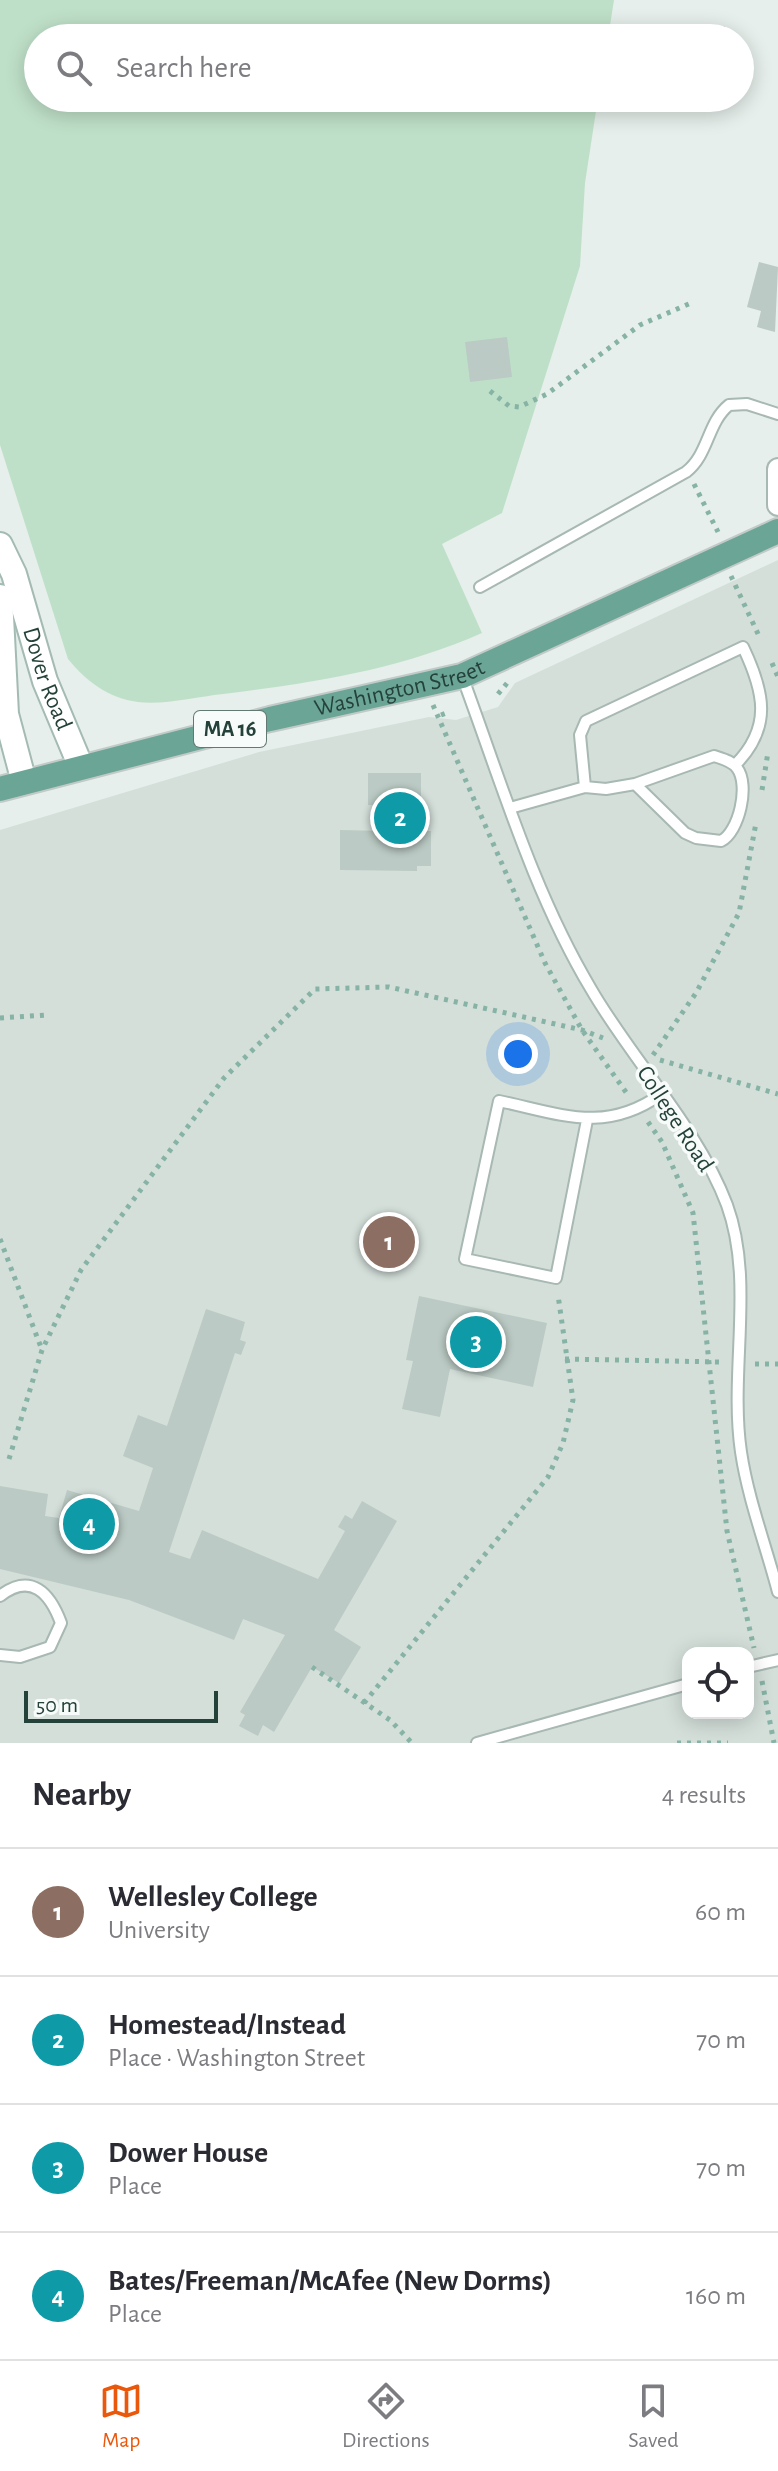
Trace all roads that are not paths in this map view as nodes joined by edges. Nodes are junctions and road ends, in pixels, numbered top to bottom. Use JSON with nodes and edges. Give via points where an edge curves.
{"nodes":[{"id":1,"x":778,"y":414,"type":"edge"},
{"id":2,"x":778,"y":469,"type":"edge"},
{"id":3,"x":778,"y":505,"type":"edge"},
{"id":4,"x":778,"y":531,"type":"edge"},
{"id":5,"x":0,"y":545,"type":"edge"},
{"id":6,"x":480,"y":587,"type":"dead end"},
{"id":7,"x":0,"y":597,"type":"edge"},
{"id":8,"x":462,"y":676,"type":"junction"},
{"id":9,"x":735,"y":765,"type":"junction"},
{"id":10,"x":81,"y":767,"type":"junction"},
{"id":11,"x":24,"y":782,"type":"junction"},
{"id":12,"x":635,"y":784,"type":"junction"},
{"id":13,"x":585,"y":787,"type":"junction"},
{"id":14,"x":0,"y":789,"type":"edge"},
{"id":15,"x":510,"y":808,"type":"junction"},
{"id":16,"x":660,"y":1095,"type":"junction"},
{"id":17,"x":587,"y":1120,"type":"junction"},
{"id":18,"x":778,"y":1592,"type":"edge"},
{"id":19,"x":0,"y":1596,"type":"edge"},
{"id":20,"x":0,"y":1655,"type":"edge"},
{"id":21,"x":778,"y":1660,"type":"edge"},
{"id":22,"x":754,"y":1665,"type":"edge"},
{"id":23,"x":682,"y":1686,"type":"edge"},
{"id":24,"x":477,"y":1743,"type":"edge"}],
"edges":[{"from":1,"to":6,"type":"lane","via":[[747,404],[729,405],[686,472]]},
{"from":2,"to":3,"type":"street"},
{"from":4,"to":8,"type":"main road","name":"Washington Street","number":"MA 16"},
{"from":5,"to":10,"type":"street","name":"Dover Road","via":[[14,574],[45,681]]},
{"from":7,"to":11,"type":"street","name":"Dover Road","via":[[6,714]]},
{"from":8,"to":10,"type":"main road","name":"Washington Street","number":"MA 16"},
{"from":8,"to":15,"type":"lane","name":"College Road"},
{"from":9,"to":12,"type":"lane","via":[[702,757]]},
{"from":9,"to":12,"type":"lane","via":[[742,788],[735,827],[721,841],[685,833]]},
{"from":9,"to":13,"type":"lane","via":[[755,737],[762,702],[759,681],[743,647],[586,721],[580,735]]},
{"from":10,"to":11,"type":"main road","name":"Washington Street","number":"MA 16"},
{"from":11,"to":14,"type":"main road","name":"Washington Street","number":"MA 16"},
{"from":12,"to":13,"type":"lane"},
{"from":13,"to":15,"type":"lane"},
{"from":15,"to":16,"type":"lane","name":"College Road","via":[[535,876],[583,975]]},
{"from":16,"to":17,"type":"lane","via":[[620,1117]]},
{"from":16,"to":18,"type":"lane","name":"College Road","via":[[695,1144],[726,1204],[738,1250],[741,1452]]},
{"from":17,"to":17,"type":"lane","via":[[499,1101],[465,1259],[556,1278]]},
{"from":19,"to":20,"type":"lane","via":[[12,1586],[32,1586],[52,1600],[61,1623],[50,1647],[20,1657]]},
{"from":21,"to":22,"type":"lane"},
{"from":23,"to":24,"type":"lane"}]}
